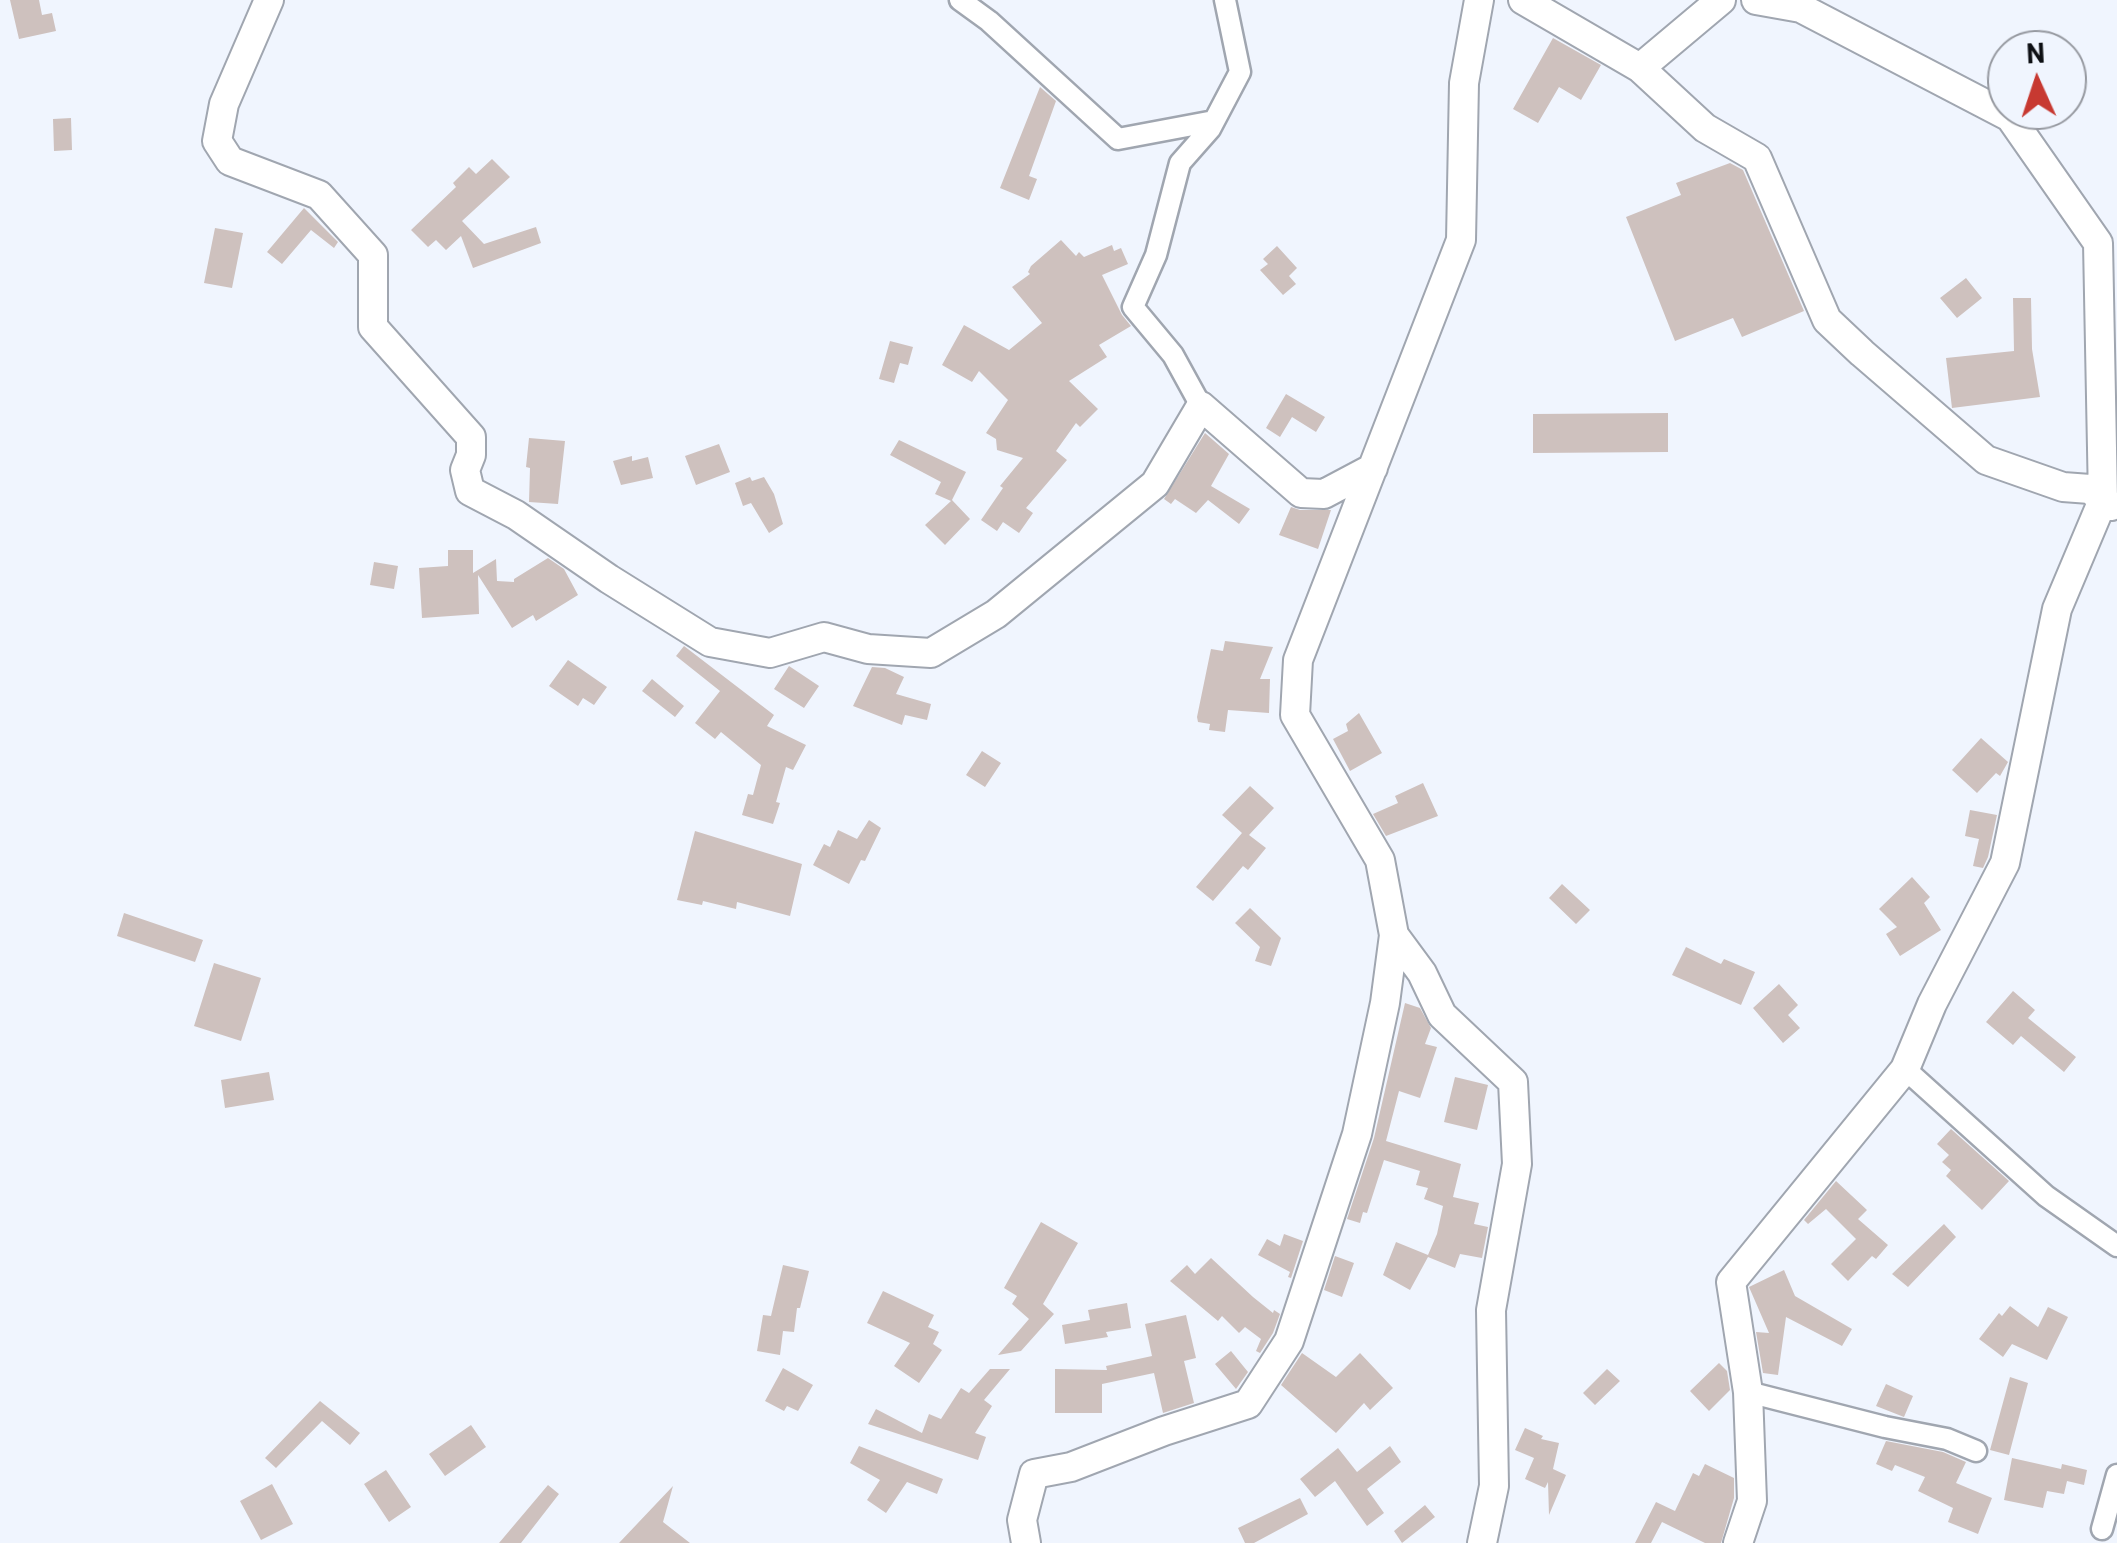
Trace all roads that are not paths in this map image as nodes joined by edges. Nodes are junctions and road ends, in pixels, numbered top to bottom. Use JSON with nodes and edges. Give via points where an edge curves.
{"nodes":[{"id":1,"x":270,"y":0,"type":"edge"},
{"id":2,"x":960,"y":0,"type":"edge"},
{"id":3,"x":1225,"y":0,"type":"edge"},
{"id":4,"x":1479,"y":0,"type":"edge"},
{"id":5,"x":1523,"y":0,"type":"edge"},
{"id":6,"x":1721,"y":0,"type":"edge"},
{"id":7,"x":1756,"y":0,"type":"edge"},
{"id":8,"x":1640,"y":68,"type":"junction"},
{"id":9,"x":1214,"y":121,"type":"junction"},
{"id":10,"x":1201,"y":406,"type":"junction"},
{"id":11,"x":1373,"y":468,"type":"junction"},
{"id":12,"x":2110,"y":505,"type":"edge"},
{"id":13,"x":1394,"y":935,"type":"junction"},
{"id":14,"x":1906,"y":1070,"type":"junction"},
{"id":15,"x":2117,"y":1246,"type":"edge"},
{"id":16,"x":1748,"y":1392,"type":"junction"},
{"id":17,"x":1976,"y":1451,"type":"dead end"},
{"id":18,"x":2117,"y":1475,"type":"edge"},
{"id":19,"x":2102,"y":1529,"type":"dead end"},
{"id":20,"x":1026,"y":1543,"type":"edge"},
{"id":21,"x":1482,"y":1543,"type":"edge"},
{"id":22,"x":1738,"y":1543,"type":"edge"}],
"edges":[{"from":1,"to":10,"type":"street","via":[[224,104],[217,141],[230,160],[319,195],[374,255],[373,327],[471,437],[465,470],[470,492],[710,642],[770,653],[824,638],[931,653],[996,614],[1155,484]]},
{"from":2,"to":9,"type":"street","via":[[1118,139]]},
{"from":3,"to":9,"type":"street","via":[[1240,72]]},
{"from":4,"to":11,"type":"street","via":[[1464,83],[1461,240]]},
{"from":5,"to":8,"type":"street"},
{"from":6,"to":8,"type":"street"},
{"from":7,"to":12,"type":"street","via":[[1801,8],[2010,117],[2098,243]]},
{"from":8,"to":12,"type":"street","via":[[1705,128],[1757,158],[1827,320],[1986,460],[2063,487],[2090,489]]},
{"from":9,"to":10,"type":"street","via":[[1180,163],[1134,307]]},
{"from":10,"to":11,"type":"street","via":[[1301,494],[1324,494]]},
{"from":11,"to":13,"type":"street","via":[[1298,660],[1295,714],[1380,860]]},
{"from":12,"to":14,"type":"street","via":[[2057,609],[2004,863]]},
{"from":13,"to":20,"type":"street","via":[[1357,1134],[1289,1341],[1248,1404],[1034,1474],[1022,1520]]},
{"from":13,"to":21,"type":"street","via":[[1442,1016],[1513,1082],[1517,1164],[1491,1310],[1494,1486]]},
{"from":14,"to":15,"type":"street","via":[[2046,1196]]},
{"from":14,"to":16,"type":"street","via":[[1732,1282]]},
{"from":16,"to":17,"type":"street"},
{"from":16,"to":22,"type":"street","via":[[1752,1501]]},
{"from":18,"to":19,"type":"street"}]}
